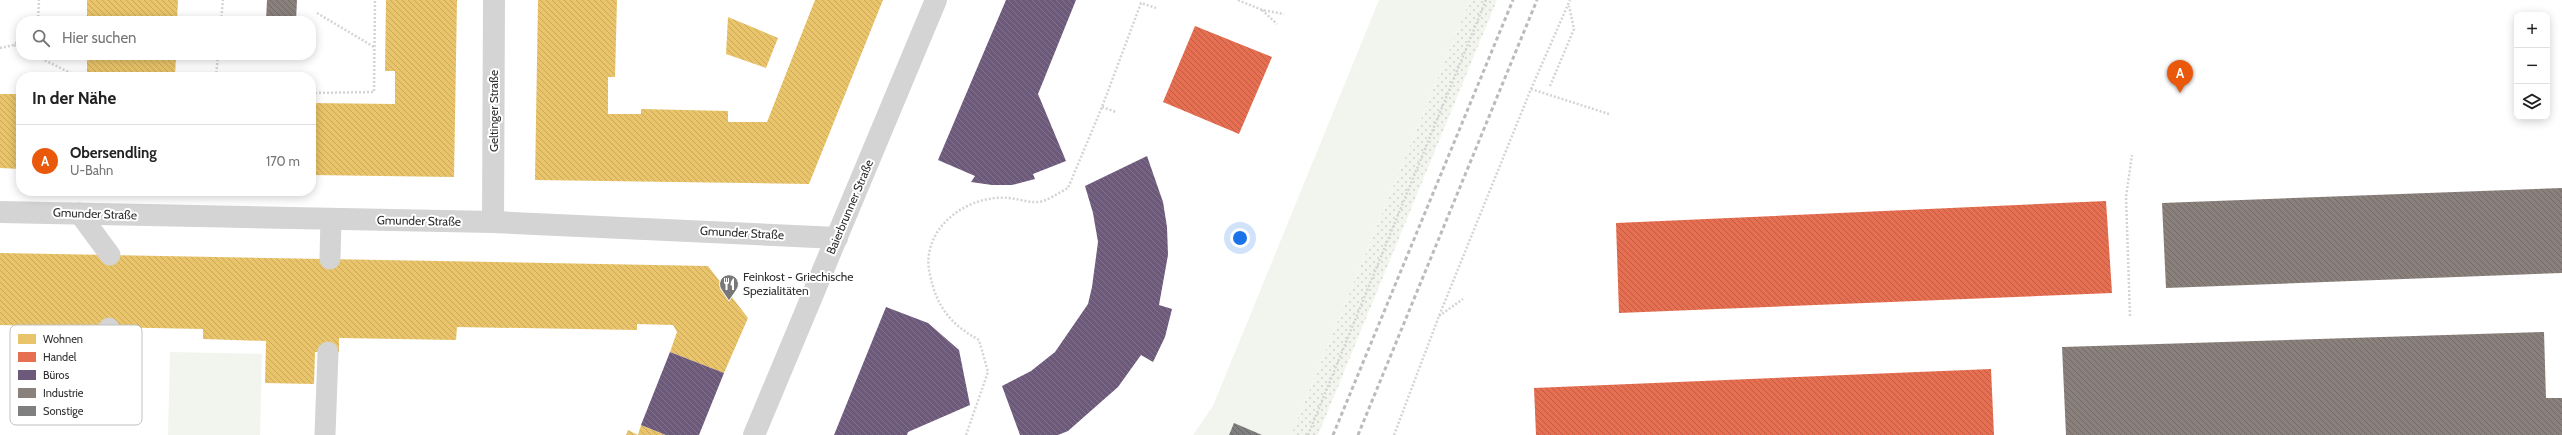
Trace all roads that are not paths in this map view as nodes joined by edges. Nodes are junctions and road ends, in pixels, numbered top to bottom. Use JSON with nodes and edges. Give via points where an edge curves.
{"nodes":[{"id":1,"x":494,"y":0,"type":"edge"},
{"id":2,"x":936,"y":0,"type":"edge"},
{"id":3,"x":0,"y":212,"type":"edge"},
{"id":4,"x":79,"y":213,"type":"junction"},
{"id":5,"x":331,"y":219,"type":"junction"},
{"id":6,"x":493,"y":222,"type":"junction"},
{"id":7,"x":837,"y":238,"type":"junction"},
{"id":8,"x":110,"y":255,"type":"dead end"},
{"id":9,"x":330,"y":259,"type":"dead end"},
{"id":10,"x":328,"y":352,"type":"dead end"},
{"id":11,"x":325,"y":435,"type":"edge"},
{"id":12,"x":754,"y":435,"type":"edge"}],
"edges":[{"from":1,"to":6,"type":"street","name":"Geltinger Straße"},
{"from":2,"to":7,"type":"street","name":"Baierbrunner Straße"},
{"from":3,"to":4,"type":"street","name":"Gmunder Straße"},
{"from":4,"to":5,"type":"street","name":"Gmunder Straße"},
{"from":4,"to":8,"type":"lane"},
{"from":5,"to":6,"type":"street","name":"Gmunder Straße"},
{"from":5,"to":9,"type":"lane"},
{"from":6,"to":7,"type":"street","name":"Gmunder Straße"},
{"from":7,"to":12,"type":"street","name":"Baierbrunner Straße"},
{"from":10,"to":11,"type":"lane"}]}
